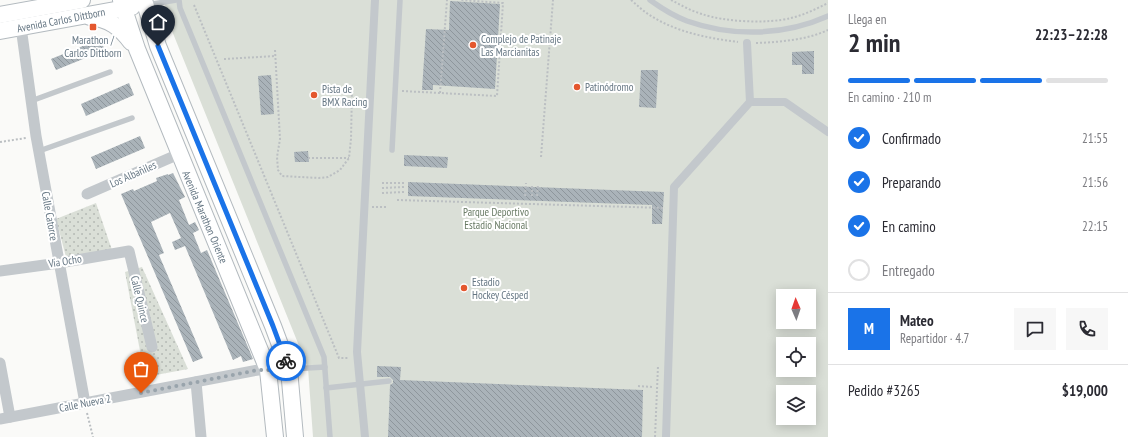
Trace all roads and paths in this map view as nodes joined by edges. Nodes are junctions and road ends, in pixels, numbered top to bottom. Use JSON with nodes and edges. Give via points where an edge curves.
{"nodes":[{"id":1,"x":176,"y":0,"type":"edge"},
{"id":2,"x":179,"y":0,"type":"edge"},
{"id":3,"x":375,"y":0,"type":"edge"},
{"id":4,"x":400,"y":0,"type":"edge"},
{"id":5,"x":447,"y":0,"type":"edge"},
{"id":6,"x":460,"y":0,"type":"edge"},
{"id":7,"x":553,"y":0,"type":"edge"},
{"id":8,"x":650,"y":0,"type":"edge"},
{"id":9,"x":671,"y":0,"type":"edge"},
{"id":10,"x":144,"y":2,"type":"edge"},
{"id":11,"x":828,"y":3,"type":"edge"},
{"id":12,"x":80,"y":4,"type":"edge"},
{"id":13,"x":122,"y":4,"type":"edge"},
{"id":14,"x":194,"y":5,"type":"dead end"},
{"id":15,"x":0,"y":15,"type":"edge"},
{"id":16,"x":828,"y":16,"type":"edge"},
{"id":17,"x":21,"y":27,"type":"junction"},
{"id":18,"x":0,"y":31,"type":"edge"},
{"id":19,"x":747,"y":43,"type":"dead end"},
{"id":20,"x":137,"y":49,"type":"junction"},
{"id":21,"x":275,"y":50,"type":"dead end"},
{"id":22,"x":276,"y":56,"type":"junction"},
{"id":23,"x":224,"y":60,"type":"dead end"},
{"id":24,"x":110,"y":72,"type":"dead end"},
{"id":25,"x":352,"y":90,"type":"dead end"},
{"id":26,"x":395,"y":90,"type":"junction"},
{"id":27,"x":440,"y":93,"type":"junction"},
{"id":28,"x":31,"y":101,"type":"junction"},
{"id":29,"x":750,"y":102,"type":"junction"},
{"id":30,"x":132,"y":118,"type":"dead end"},
{"id":31,"x":828,"y":132,"type":"edge"},
{"id":32,"x":36,"y":136,"type":"junction"},
{"id":33,"x":0,"y":142,"type":"edge"},
{"id":34,"x":392,"y":150,"type":"dead end"},
{"id":35,"x":39,"y":151,"type":"junction"},
{"id":36,"x":179,"y":154,"type":"junction"},
{"id":37,"x":541,"y":157,"type":"dead end"},
{"id":38,"x":308,"y":158,"type":"dead end"},
{"id":39,"x":349,"y":158,"type":"junction"},
{"id":40,"x":404,"y":182,"type":"dead end"},
{"id":41,"x":382,"y":183,"type":"dead end"},
{"id":42,"x":526,"y":183,"type":"dead end"},
{"id":43,"x":532,"y":184,"type":"dead end"},
{"id":44,"x":538,"y":184,"type":"dead end"},
{"id":45,"x":404,"y":187,"type":"dead end"},
{"id":46,"x":382,"y":188,"type":"dead end"},
{"id":47,"x":404,"y":192,"type":"dead end"},
{"id":48,"x":382,"y":193,"type":"dead end"},
{"id":49,"x":88,"y":194,"type":"dead end"},
{"id":50,"x":525,"y":196,"type":"dead end"},
{"id":51,"x":532,"y":196,"type":"dead end"},
{"id":52,"x":538,"y":196,"type":"dead end"},
{"id":53,"x":397,"y":200,"type":"dead end"},
{"id":54,"x":372,"y":204,"type":"dead end"},
{"id":55,"x":386,"y":207,"type":"dead end"},
{"id":56,"x":665,"y":208,"type":"dead end"},
{"id":57,"x":236,"y":236,"type":"junction"},
{"id":58,"x":217,"y":245,"type":"junction"},
{"id":59,"x":129,"y":250,"type":"joint"},
{"id":60,"x":59,"y":263,"type":"junction"},
{"id":61,"x":0,"y":271,"type":"edge"},
{"id":62,"x":152,"y":347,"type":"dead end"},
{"id":63,"x":350,"y":358,"type":"dead end"},
{"id":64,"x":0,"y":363,"type":"edge"},
{"id":65,"x":325,"y":367,"type":"junction"},
{"id":66,"x":268,"y":370,"type":"junction"},
{"id":67,"x":289,"y":370,"type":"junction"},
{"id":68,"x":389,"y":381,"type":"dead end"},
{"id":69,"x":196,"y":382,"type":"junction"},
{"id":70,"x":360,"y":384,"type":"junction"},
{"id":71,"x":638,"y":386,"type":"dead end"},
{"id":72,"x":653,"y":387,"type":"dead end"},
{"id":73,"x":326,"y":388,"type":"junction"},
{"id":74,"x":85,"y":403,"type":"junction"},
{"id":75,"x":5,"y":418,"type":"edge"},
{"id":76,"x":93,"y":437,"type":"edge"},
{"id":77,"x":201,"y":437,"type":"edge"},
{"id":78,"x":275,"y":437,"type":"edge"},
{"id":79,"x":295,"y":437,"type":"edge"},
{"id":80,"x":330,"y":437,"type":"edge"},
{"id":81,"x":365,"y":437,"type":"edge"},
{"id":82,"x":666,"y":437,"type":"edge"}],
"edges":[{"from":1,"to":10,"type":"lane"},
{"from":2,"to":65,"type":"lane","via":[[180,8],[324,357]]},
{"from":3,"to":70,"type":"street","via":[[356,352]]},
{"from":4,"to":26,"type":"lane"},
{"from":5,"to":27,"type":"path"},
{"from":6,"to":27,"type":"path","via":[[503,3],[497,96]]},
{"from":7,"to":37,"type":"path"},
{"from":8,"to":16,"type":"lane","via":[[686,21],[709,28],[735,31],[766,32],[789,29]]},
{"from":9,"to":11,"type":"path","via":[[702,14],[734,20],[760,21],[790,18]]},
{"from":10,"to":13,"type":"main road","name":"Avenida Carlos Dittborn"},
{"from":10,"to":57,"type":"main road","name":"Avenida Marathon Oriente","via":[[158,46]]},
{"from":12,"to":13,"type":"main road","name":"Avenida Carlos Dittborn"},
{"from":12,"to":15,"type":"main road","name":"Avenida Carlos Dittborn"},
{"from":12,"to":17,"type":"main road","name":"Avenida Carlos Dittborn"},
{"from":12,"to":20,"type":"main road","via":[[113,24]]},
{"from":13,"to":20,"type":"main road","name":"Avenida Marathon Oriente"},
{"from":14,"to":63,"type":"path","via":[[339,358]]},
{"from":17,"to":18,"type":"main road","name":"Avenida Carlos Dittborn"},
{"from":17,"to":28,"type":"street","name":"Calle Catorce"},
{"from":19,"to":29,"type":"street"},
{"from":20,"to":36,"type":"main road","name":"Avenida Marathon Oriente"},
{"from":21,"to":22,"type":"path"},
{"from":22,"to":23,"type":"path"},
{"from":22,"to":39,"type":"path","via":[[279,174],[286,177],[328,177],[340,170]]},
{"from":24,"to":28,"type":"lane"},
{"from":25,"to":39,"type":"path","via":[[352,139]]},
{"from":26,"to":27,"type":"path"},
{"from":26,"to":34,"type":"lane"},
{"from":28,"to":32,"type":"street","name":"Calle Catorce"},
{"from":29,"to":31,"type":"street","via":[[785,102]]},
{"from":29,"to":82,"type":"street","via":[[674,187]]},
{"from":30,"to":35,"type":"lane"},
{"from":32,"to":33,"type":"path"},
{"from":32,"to":35,"type":"street","name":"Calle Catorce"},
{"from":35,"to":60,"type":"street","name":"Calle Catorce"},
{"from":36,"to":49,"type":"street","name":"Los Albañiles"},
{"from":36,"to":58,"type":"main road","name":"Avenida Marathon Oriente"},
{"from":38,"to":39,"type":"path"},
{"from":40,"to":41,"type":"path"},
{"from":42,"to":50,"type":"path"},
{"from":43,"to":51,"type":"path"},
{"from":44,"to":52,"type":"path"},
{"from":45,"to":46,"type":"path"},
{"from":47,"to":48,"type":"path"},
{"from":53,"to":56,"type":"path"},
{"from":54,"to":55,"type":"path","via":[[372,207]]},
{"from":57,"to":58,"type":"main road"},
{"from":57,"to":67,"type":"main road","name":"Avenida Marathon Oriente"},
{"from":58,"to":66,"type":"main road","name":"Avenida Marathon Oriente"},
{"from":59,"to":60,"type":"street","name":"Vía Ocho"},
{"from":59,"to":62,"type":"street","name":"Calle Quince"},
{"from":60,"to":61,"type":"street","name":"Vía Ocho"},
{"from":60,"to":74,"type":"street","name":"Calle Catorce"},
{"from":64,"to":75,"type":"street"},
{"from":65,"to":67,"type":"lane"},
{"from":65,"to":73,"type":"lane"},
{"from":66,"to":67,"type":"street","name":"Calle Nueva 2"},
{"from":66,"to":69,"type":"street","name":"Calle Nueva 2"},
{"from":66,"to":78,"type":"main road","name":"Avenida Marathon Oriente"},
{"from":67,"to":79,"type":"main road","name":"Avenida Marathon Oriente"},
{"from":68,"to":70,"type":"lane"},
{"from":69,"to":74,"type":"street","name":"Calle Nueva 2"},
{"from":69,"to":77,"type":"street"},
{"from":70,"to":73,"type":"lane"},
{"from":70,"to":81,"type":"street"},
{"from":71,"to":72,"type":"path"},
{"from":73,"to":80,"type":"lane"},
{"from":74,"to":75,"type":"street","name":"Calle Nueva 2"},
{"from":74,"to":76,"type":"path"}]}
